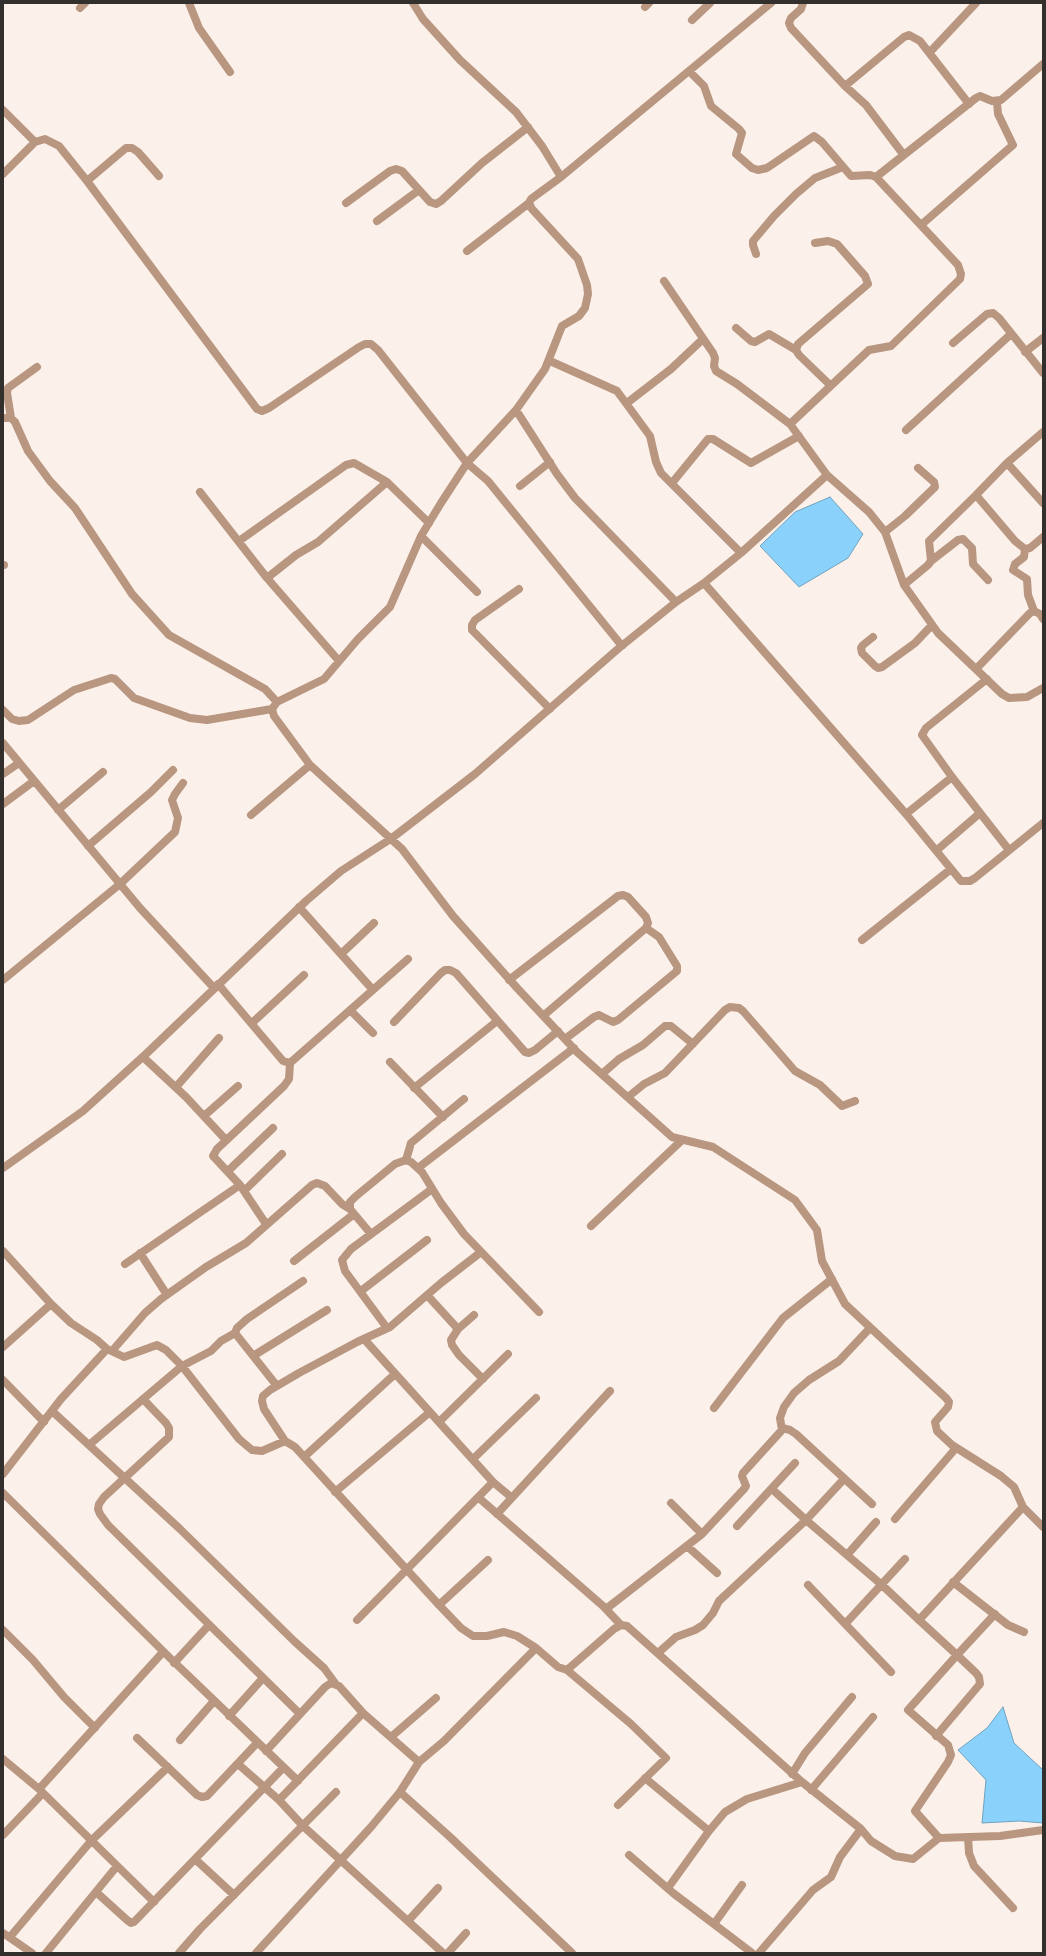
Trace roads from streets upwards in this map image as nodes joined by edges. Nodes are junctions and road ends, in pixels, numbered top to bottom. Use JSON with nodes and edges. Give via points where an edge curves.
{"nodes":[{"id":1,"x":189,"y":3,"type":"edge"},
{"id":2,"x":413,"y":3,"type":"edge"},
{"id":3,"x":710,"y":3,"type":"edge"},
{"id":4,"x":771,"y":3,"type":"edge"},
{"id":5,"x":803,"y":3,"type":"edge"},
{"id":6,"x":976,"y":3,"type":"edge"},
{"id":7,"x":692,"y":20,"type":"dead end"},
{"id":8,"x":930,"y":52,"type":"junction"},
{"id":9,"x":1043,"y":64,"type":"edge"},
{"id":10,"x":689,"y":71,"type":"junction"},
{"id":11,"x":230,"y":72,"type":"dead end"},
{"id":12,"x":845,"y":86,"type":"junction"},
{"id":13,"x":997,"y":102,"type":"junction"},
{"id":14,"x":969,"y":104,"type":"junction"},
{"id":15,"x":3,"y":110,"type":"edge"},
{"id":16,"x":528,"y":127,"type":"junction"},
{"id":17,"x":35,"y":142,"type":"junction"},
{"id":18,"x":903,"y":154,"type":"junction"},
{"id":19,"x":842,"y":167,"type":"junction"},
{"id":20,"x":3,"y":174,"type":"edge"},
{"id":21,"x":159,"y":176,"type":"dead end"},
{"id":22,"x":876,"y":176,"type":"junction"},
{"id":23,"x":561,"y":177,"type":"junction"},
{"id":24,"x":87,"y":181,"type":"junction"},
{"id":25,"x":419,"y":190,"type":"junction"},
{"id":26,"x":346,"y":203,"type":"dead end"},
{"id":27,"x":529,"y":203,"type":"junction"},
{"id":28,"x":377,"y":221,"type":"dead end"},
{"id":29,"x":921,"y":225,"type":"junction"},
{"id":30,"x":815,"y":243,"type":"dead end"},
{"id":31,"x":467,"y":251,"type":"dead end"},
{"id":32,"x":756,"y":254,"type":"dead end"},
{"id":33,"x":664,"y":281,"type":"dead end"},
{"id":34,"x":736,"y":328,"type":"dead end"},
{"id":35,"x":1011,"y":334,"type":"junction"},
{"id":36,"x":1043,"y":338,"type":"edge"},
{"id":37,"x":703,"y":339,"type":"junction"},
{"id":38,"x":953,"y":343,"type":"dead end"},
{"id":39,"x":796,"y":350,"type":"junction"},
{"id":40,"x":1025,"y":352,"type":"junction"},
{"id":41,"x":550,"y":361,"type":"junction"},
{"id":42,"x":37,"y":367,"type":"dead end"},
{"id":43,"x":1043,"y":373,"type":"edge"},
{"id":44,"x":830,"y":385,"type":"junction"},
{"id":45,"x":627,"y":403,"type":"junction"},
{"id":46,"x":516,"y":410,"type":"junction"},
{"id":47,"x":7,"y":418,"type":"edge"},
{"id":48,"x":790,"y":424,"type":"junction"},
{"id":49,"x":906,"y":430,"type":"dead end"},
{"id":50,"x":1043,"y":432,"type":"edge"},
{"id":51,"x":799,"y":436,"type":"junction"},
{"id":52,"x":550,"y":462,"type":"junction"},
{"id":53,"x":467,"y":463,"type":"junction"},
{"id":54,"x":1007,"y":463,"type":"junction"},
{"id":55,"x":918,"y":468,"type":"dead end"},
{"id":56,"x":827,"y":475,"type":"junction"},
{"id":57,"x":387,"y":482,"type":"junction"},
{"id":58,"x":672,"y":483,"type":"junction"},
{"id":59,"x":520,"y":486,"type":"dead end"},
{"id":60,"x":200,"y":492,"type":"dead end"},
{"id":61,"x":976,"y":495,"type":"junction"},
{"id":62,"x":1043,"y":503,"type":"edge"},
{"id":63,"x":428,"y":523,"type":"junction"},
{"id":64,"x":884,"y":532,"type":"junction"},
{"id":65,"x":421,"y":536,"type":"junction"},
{"id":66,"x":1043,"y":537,"type":"edge"},
{"id":67,"x":239,"y":541,"type":"junction"},
{"id":68,"x":1025,"y":549,"type":"junction"},
{"id":69,"x":741,"y":554,"type":"junction"},
{"id":70,"x":931,"y":561,"type":"junction"},
{"id":71,"x":267,"y":578,"type":"junction"},
{"id":72,"x":988,"y":580,"type":"dead end"},
{"id":73,"x":704,"y":583,"type":"junction"},
{"id":74,"x":904,"y":585,"type":"junction"},
{"id":75,"x":519,"y":589,"type":"dead end"},
{"id":76,"x":477,"y":592,"type":"dead end"},
{"id":77,"x":676,"y":602,"type":"junction"},
{"id":78,"x":1034,"y":611,"type":"junction"},
{"id":79,"x":1043,"y":619,"type":"edge"},
{"id":80,"x":932,"y":625,"type":"junction"},
{"id":81,"x":873,"y":637,"type":"dead end"},
{"id":82,"x":622,"y":646,"type":"junction"},
{"id":83,"x":339,"y":660,"type":"junction"},
{"id":84,"x":977,"y":668,"type":"junction"},
{"id":85,"x":988,"y":679,"type":"junction"},
{"id":86,"x":1043,"y":688,"type":"edge"},
{"id":87,"x":275,"y":705,"type":"junction"},
{"id":88,"x":550,"y":709,"type":"junction"},
{"id":89,"x":3,"y":710,"type":"edge"},
{"id":90,"x":3,"y":743,"type":"edge"},
{"id":91,"x":19,"y":763,"type":"junction"},
{"id":92,"x":310,"y":765,"type":"junction"},
{"id":93,"x":173,"y":770,"type":"dead end"},
{"id":94,"x":103,"y":772,"type":"dead end"},
{"id":95,"x":3,"y":774,"type":"edge"},
{"id":96,"x":952,"y":777,"type":"junction"},
{"id":97,"x":34,"y":781,"type":"junction"},
{"id":98,"x":183,"y":784,"type":"dead end"},
{"id":99,"x":3,"y":804,"type":"edge"},
{"id":100,"x":58,"y":810,"type":"junction"},
{"id":101,"x":980,"y":813,"type":"junction"},
{"id":102,"x":906,"y":814,"type":"junction"},
{"id":103,"x":251,"y":815,"type":"dead end"},
{"id":104,"x":1043,"y":823,"type":"edge"},
{"id":105,"x":392,"y":838,"type":"junction"},
{"id":106,"x":88,"y":846,"type":"junction"},
{"id":107,"x":937,"y":850,"type":"junction"},
{"id":108,"x":1009,"y":850,"type":"junction"},
{"id":109,"x":951,"y":869,"type":"junction"},
{"id":110,"x":120,"y":884,"type":"junction"},
{"id":111,"x":299,"y":907,"type":"junction"},
{"id":112,"x":374,"y":923,"type":"dead end"},
{"id":113,"x":646,"y":928,"type":"junction"},
{"id":114,"x":862,"y":940,"type":"dead end"},
{"id":115,"x":341,"y":954,"type":"junction"},
{"id":116,"x":408,"y":959,"type":"dead end"},
{"id":117,"x":304,"y":975,"type":"dead end"},
{"id":118,"x":3,"y":980,"type":"edge"},
{"id":119,"x":509,"y":980,"type":"junction"},
{"id":120,"x":216,"y":986,"type":"junction"},
{"id":121,"x":374,"y":990,"type":"junction"},
{"id":122,"x":350,"y":1010,"type":"junction"},
{"id":123,"x":543,"y":1016,"type":"junction"},
{"id":124,"x":497,"y":1021,"type":"junction"},
{"id":125,"x":394,"y":1022,"type":"dead end"},
{"id":126,"x":252,"y":1023,"type":"junction"},
{"id":127,"x":558,"y":1032,"type":"junction"},
{"id":128,"x":373,"y":1033,"type":"dead end"},
{"id":129,"x":219,"y":1038,"type":"dead end"},
{"id":130,"x":565,"y":1040,"type":"junction"},
{"id":131,"x":693,"y":1044,"type":"junction"},
{"id":132,"x":574,"y":1048,"type":"junction"},
{"id":133,"x":143,"y":1057,"type":"junction"},
{"id":134,"x":390,"y":1062,"type":"dead end"},
{"id":135,"x":290,"y":1063,"type":"junction"},
{"id":136,"x":602,"y":1074,"type":"junction"},
{"id":137,"x":238,"y":1086,"type":"dead end"},
{"id":138,"x":176,"y":1087,"type":"junction"},
{"id":139,"x":414,"y":1088,"type":"junction"},
{"id":140,"x":628,"y":1097,"type":"junction"},
{"id":141,"x":464,"y":1099,"type":"dead end"},
{"id":142,"x":855,"y":1101,"type":"dead end"},
{"id":143,"x":204,"y":1116,"type":"junction"},
{"id":144,"x":443,"y":1117,"type":"junction"},
{"id":145,"x":273,"y":1128,"type":"dead end"},
{"id":146,"x":226,"y":1140,"type":"junction"},
{"id":147,"x":682,"y":1140,"type":"junction"},
{"id":148,"x":282,"y":1154,"type":"dead end"},
{"id":149,"x":406,"y":1160,"type":"junction"},
{"id":150,"x":3,"y":1168,"type":"edge"},
{"id":151,"x":418,"y":1168,"type":"junction"},
{"id":152,"x":228,"y":1171,"type":"junction"},
{"id":153,"x":242,"y":1188,"type":"junction"},
{"id":154,"x":432,"y":1189,"type":"junction"},
{"id":155,"x":352,"y":1212,"type":"junction"},
{"id":156,"x":266,"y":1224,"type":"junction"},
{"id":157,"x":591,"y":1226,"type":"dead end"},
{"id":158,"x":371,"y":1234,"type":"junction"},
{"id":159,"x":427,"y":1240,"type":"dead end"},
{"id":160,"x":3,"y":1252,"type":"edge"},
{"id":161,"x":481,"y":1252,"type":"junction"},
{"id":162,"x":140,"y":1253,"type":"junction"},
{"id":163,"x":294,"y":1261,"type":"dead end"},
{"id":164,"x":125,"y":1264,"type":"dead end"},
{"id":165,"x":832,"y":1279,"type":"junction"},
{"id":166,"x":303,"y":1281,"type":"dead end"},
{"id":167,"x":361,"y":1291,"type":"junction"},
{"id":168,"x":167,"y":1295,"type":"junction"},
{"id":169,"x":428,"y":1295,"type":"junction"},
{"id":170,"x":51,"y":1304,"type":"junction"},
{"id":171,"x":327,"y":1310,"type":"dead end"},
{"id":172,"x":539,"y":1312,"type":"dead end"},
{"id":173,"x":474,"y":1315,"type":"dead end"},
{"id":174,"x":387,"y":1328,"type":"junction"},
{"id":175,"x":870,"y":1328,"type":"junction"},
{"id":176,"x":458,"y":1329,"type":"junction"},
{"id":177,"x":235,"y":1333,"type":"junction"},
{"id":178,"x":364,"y":1339,"type":"junction"},
{"id":179,"x":3,"y":1347,"type":"edge"},
{"id":180,"x":110,"y":1350,"type":"junction"},
{"id":181,"x":508,"y":1354,"type":"dead end"},
{"id":182,"x":252,"y":1356,"type":"junction"},
{"id":183,"x":182,"y":1366,"type":"junction"},
{"id":184,"x":395,"y":1374,"type":"junction"},
{"id":185,"x":483,"y":1379,"type":"junction"},
{"id":186,"x":3,"y":1380,"type":"edge"},
{"id":187,"x":277,"y":1386,"type":"junction"},
{"id":188,"x":610,"y":1391,"type":"dead end"},
{"id":189,"x":536,"y":1398,"type":"dead end"},
{"id":190,"x":143,"y":1399,"type":"junction"},
{"id":191,"x":714,"y":1408,"type":"dead end"},
{"id":192,"x":52,"y":1411,"type":"junction"},
{"id":193,"x":430,"y":1412,"type":"junction"},
{"id":194,"x":44,"y":1422,"type":"junction"},
{"id":195,"x":439,"y":1422,"type":"junction"},
{"id":196,"x":782,"y":1428,"type":"junction"},
{"id":197,"x":285,"y":1441,"type":"junction"},
{"id":198,"x":89,"y":1445,"type":"junction"},
{"id":199,"x":956,"y":1448,"type":"junction"},
{"id":200,"x":304,"y":1457,"type":"junction"},
{"id":201,"x":473,"y":1459,"type":"junction"},
{"id":202,"x":796,"y":1463,"type":"dead end"},
{"id":203,"x":3,"y":1474,"type":"edge"},
{"id":204,"x":125,"y":1478,"type":"junction"},
{"id":205,"x":844,"y":1479,"type":"junction"},
{"id":206,"x":493,"y":1482,"type":"junction"},
{"id":207,"x":772,"y":1489,"type":"junction"},
{"id":208,"x":335,"y":1492,"type":"junction"},
{"id":209,"x":3,"y":1493,"type":"edge"},
{"id":210,"x":511,"y":1497,"type":"junction"},
{"id":211,"x":478,"y":1498,"type":"junction"},
{"id":212,"x":671,"y":1504,"type":"dead end"},
{"id":213,"x":872,"y":1504,"type":"dead end"},
{"id":214,"x":1023,"y":1507,"type":"junction"},
{"id":215,"x":496,"y":1514,"type":"junction"},
{"id":216,"x":895,"y":1519,"type":"dead end"},
{"id":217,"x":806,"y":1520,"type":"junction"},
{"id":218,"x":876,"y":1522,"type":"dead end"},
{"id":219,"x":737,"y":1526,"type":"dead end"},
{"id":220,"x":1043,"y":1527,"type":"edge"},
{"id":221,"x":702,"y":1534,"type":"junction"},
{"id":222,"x":687,"y":1546,"type":"junction"},
{"id":223,"x":847,"y":1555,"type":"junction"},
{"id":224,"x":905,"y":1559,"type":"dead end"},
{"id":225,"x":488,"y":1560,"type":"dead end"},
{"id":226,"x":407,"y":1570,"type":"junction"},
{"id":227,"x":717,"y":1573,"type":"dead end"},
{"id":228,"x":953,"y":1582,"type":"junction"},
{"id":229,"x":808,"y":1585,"type":"dead end"},
{"id":230,"x":882,"y":1585,"type":"junction"},
{"id":231,"x":439,"y":1605,"type":"junction"},
{"id":232,"x":606,"y":1609,"type":"junction"},
{"id":233,"x":995,"y":1614,"type":"junction"},
{"id":234,"x":357,"y":1620,"type":"dead end"},
{"id":235,"x":919,"y":1620,"type":"junction"},
{"id":236,"x":846,"y":1623,"type":"junction"},
{"id":237,"x":209,"y":1625,"type":"junction"},
{"id":238,"x":621,"y":1625,"type":"junction"},
{"id":239,"x":3,"y":1630,"type":"edge"},
{"id":240,"x":1024,"y":1632,"type":"dead end"},
{"id":241,"x":536,"y":1648,"type":"junction"},
{"id":242,"x":163,"y":1652,"type":"junction"},
{"id":243,"x":658,"y":1653,"type":"junction"},
{"id":244,"x":957,"y":1655,"type":"junction"},
{"id":245,"x":174,"y":1663,"type":"junction"},
{"id":246,"x":567,"y":1670,"type":"junction"},
{"id":247,"x":891,"y":1672,"type":"dead end"},
{"id":248,"x":263,"y":1678,"type":"junction"},
{"id":249,"x":335,"y":1683,"type":"junction"},
{"id":250,"x":852,"y":1697,"type":"dead end"},
{"id":251,"x":436,"y":1698,"type":"dead end"},
{"id":252,"x":214,"y":1701,"type":"junction"},
{"id":253,"x":363,"y":1713,"type":"junction"},
{"id":254,"x":300,"y":1714,"type":"junction"},
{"id":255,"x":229,"y":1716,"type":"junction"},
{"id":256,"x":873,"y":1717,"type":"dead end"},
{"id":257,"x":95,"y":1728,"type":"junction"},
{"id":258,"x":936,"y":1736,"type":"junction"},
{"id":259,"x":391,"y":1737,"type":"junction"},
{"id":260,"x":137,"y":1738,"type":"dead end"},
{"id":261,"x":180,"y":1740,"type":"dead end"},
{"id":262,"x":256,"y":1742,"type":"junction"},
{"id":263,"x":266,"y":1751,"type":"junction"},
{"id":264,"x":3,"y":1759,"type":"edge"},
{"id":265,"x":420,"y":1762,"type":"junction"},
{"id":266,"x":238,"y":1764,"type":"junction"},
{"id":267,"x":168,"y":1767,"type":"junction"},
{"id":268,"x":283,"y":1768,"type":"junction"},
{"id":269,"x":792,"y":1774,"type":"junction"},
{"id":270,"x":645,"y":1778,"type":"junction"},
{"id":271,"x":298,"y":1781,"type":"junction"},
{"id":272,"x":802,"y":1782,"type":"junction"},
{"id":273,"x":264,"y":1787,"type":"junction"},
{"id":274,"x":811,"y":1790,"type":"junction"},
{"id":275,"x":41,"y":1791,"type":"junction"},
{"id":276,"x":336,"y":1792,"type":"dead end"},
{"id":277,"x":400,"y":1792,"type":"junction"},
{"id":278,"x":279,"y":1800,"type":"junction"},
{"id":279,"x":618,"y":1805,"type":"dead end"},
{"id":280,"x":303,"y":1826,"type":"junction"},
{"id":281,"x":861,"y":1829,"type":"junction"},
{"id":282,"x":709,"y":1830,"type":"junction"},
{"id":283,"x":1043,"y":1830,"type":"edge"},
{"id":284,"x":3,"y":1835,"type":"edge"},
{"id":285,"x":968,"y":1837,"type":"junction"},
{"id":286,"x":939,"y":1838,"type":"junction"},
{"id":287,"x":91,"y":1841,"type":"junction"},
{"id":288,"x":628,"y":1855,"type":"dead end"},
{"id":289,"x":195,"y":1859,"type":"junction"},
{"id":290,"x":341,"y":1860,"type":"junction"},
{"id":291,"x":117,"y":1866,"type":"junction"},
{"id":292,"x":742,"y":1885,"type":"dead end"},
{"id":293,"x":438,"y":1888,"type":"dead end"},
{"id":294,"x":668,"y":1888,"type":"junction"},
{"id":295,"x":96,"y":1892,"type":"junction"},
{"id":296,"x":234,"y":1895,"type":"junction"},
{"id":297,"x":154,"y":1902,"type":"junction"},
{"id":298,"x":1013,"y":1908,"type":"dead end"},
{"id":299,"x":408,"y":1921,"type":"junction"},
{"id":300,"x":714,"y":1924,"type":"junction"},
{"id":301,"x":466,"y":1933,"type":"dead end"},
{"id":302,"x":6,"y":1935,"type":"edge"},
{"id":303,"x":32,"y":1953,"type":"edge"},
{"id":304,"x":46,"y":1953,"type":"edge"},
{"id":305,"x":179,"y":1953,"type":"edge"},
{"id":306,"x":256,"y":1953,"type":"edge"},
{"id":307,"x":443,"y":1953,"type":"edge"},
{"id":308,"x":448,"y":1953,"type":"edge"},
{"id":309,"x":572,"y":1953,"type":"edge"},
{"id":310,"x":752,"y":1953,"type":"edge"},
{"id":311,"x":759,"y":1953,"type":"edge"}],
"edges":[{"from":1,"to":11,"type":"street","via":[[199,28]]},
{"from":2,"to":16,"type":"street","via":[[423,19],[460,60],[509,104]]},
{"from":3,"to":7,"type":"street"},
{"from":4,"to":10,"type":"street"},
{"from":5,"to":12,"type":"street","via":[[788,23]]},
{"from":6,"to":8,"type":"street"},
{"from":8,"to":12,"type":"street","via":[[920,41],[909,35]]},
{"from":8,"to":14,"type":"street"},
{"from":9,"to":13,"type":"street"},
{"from":10,"to":19,"type":"street","via":[[704,86],[711,106],[739,129],[742,134],[736,154],[752,168],[767,168],[814,136]]},
{"from":10,"to":23,"type":"street"},
{"from":12,"to":18,"type":"street","via":[[866,105]]},
{"from":13,"to":14,"type":"street","via":[[980,96]]},
{"from":13,"to":29,"type":"street","via":[[998,114],[1013,145]]},
{"from":14,"to":18,"type":"street"},
{"from":15,"to":17,"type":"street"},
{"from":16,"to":23,"type":"street"},
{"from":16,"to":25,"type":"street","via":[[436,204],[430,202]]},
{"from":17,"to":20,"type":"street"},
{"from":17,"to":24,"type":"street","via":[[45,139],[58,146]]},
{"from":18,"to":22,"type":"street"},
{"from":19,"to":22,"type":"street","via":[[851,176]]},
{"from":19,"to":32,"type":"street","via":[[815,178],[774,216],[753,241]]},
{"from":21,"to":24,"type":"street","via":[[138,152],[126,148]]},
{"from":22,"to":29,"type":"street"},
{"from":23,"to":27,"type":"street"},
{"from":24,"to":53,"type":"street","via":[[256,409],[262,411],[269,408],[359,347],[371,344]]},
{"from":25,"to":26,"type":"street","via":[[402,171],[390,170]]},
{"from":25,"to":28,"type":"street"},
{"from":27,"to":31,"type":"street"},
{"from":27,"to":41,"type":"street","via":[[578,259],[588,294],[585,308],[579,316],[562,326]]},
{"from":29,"to":44,"type":"street","via":[[961,268],[960,279],[891,346],[869,350]]},
{"from":30,"to":39,"type":"street","via":[[828,241],[837,244],[865,276],[868,284],[803,338]]},
{"from":33,"to":37,"type":"street"},
{"from":34,"to":39,"type":"street","via":[[751,341],[755,342],[769,334]]},
{"from":35,"to":38,"type":"street","via":[[993,313],[987,314]]},
{"from":35,"to":40,"type":"street"},
{"from":35,"to":49,"type":"street"},
{"from":36,"to":40,"type":"street"},
{"from":37,"to":45,"type":"street","via":[[671,369]]},
{"from":37,"to":48,"type":"street","via":[[713,353],[716,371]]},
{"from":39,"to":44,"type":"street"},
{"from":40,"to":43,"type":"street"},
{"from":41,"to":45,"type":"street","via":[[611,387]]},
{"from":41,"to":46,"type":"street"},
{"from":42,"to":47,"type":"street","via":[[8,388]]},
{"from":44,"to":48,"type":"street"},
{"from":45,"to":58,"type":"street","via":[[650,436],[658,467]]},
{"from":46,"to":52,"type":"street"},
{"from":46,"to":53,"type":"street"},
{"from":47,"to":87,"type":"street","via":[[15,422],[28,451],[50,481],[75,508],[132,594],[169,635],[265,689]]},
{"from":48,"to":51,"type":"street"},
{"from":50,"to":54,"type":"street"},
{"from":51,"to":56,"type":"street"},
{"from":51,"to":58,"type":"street","via":[[751,463],[714,439],[708,439]]},
{"from":52,"to":59,"type":"street"},
{"from":52,"to":77,"type":"street","via":[[575,498]]},
{"from":53,"to":63,"type":"street"},
{"from":53,"to":82,"type":"street","via":[[488,481]]},
{"from":54,"to":61,"type":"street"},
{"from":54,"to":62,"type":"street"},
{"from":55,"to":64,"type":"street","via":[[934,482],[935,487],[906,516]]},
{"from":56,"to":64,"type":"street","via":[[869,512]]},
{"from":56,"to":69,"type":"street"},
{"from":57,"to":63,"type":"street"},
{"from":57,"to":67,"type":"street","via":[[354,463],[346,465]]},
{"from":57,"to":71,"type":"street","via":[[318,542],[296,555]]},
{"from":58,"to":69,"type":"street"},
{"from":60,"to":67,"type":"street"},
{"from":61,"to":68,"type":"street","via":[[1014,541]]},
{"from":61,"to":70,"type":"street","via":[[928,541]]},
{"from":63,"to":65,"type":"street"},
{"from":64,"to":74,"type":"street"},
{"from":65,"to":76,"type":"street"},
{"from":65,"to":83,"type":"street","via":[[390,607]]},
{"from":66,"to":68,"type":"street"},
{"from":67,"to":71,"type":"street"},
{"from":68,"to":78,"type":"street","via":[[1024,557],[1015,564],[1013,570],[1027,579],[1028,595]]},
{"from":69,"to":73,"type":"street"},
{"from":70,"to":72,"type":"street","via":[[963,539],[972,548],[973,564]]},
{"from":70,"to":74,"type":"street"},
{"from":71,"to":83,"type":"street"},
{"from":73,"to":77,"type":"street"},
{"from":73,"to":102,"type":"street"},
{"from":74,"to":80,"type":"street"},
{"from":75,"to":88,"type":"street","via":[[475,620],[472,630]]},
{"from":77,"to":82,"type":"street"},
{"from":78,"to":79,"type":"street"},
{"from":78,"to":84,"type":"street"},
{"from":80,"to":81,"type":"street","via":[[882,668],[875,666],[862,653],[861,648]]},
{"from":80,"to":84,"type":"street"},
{"from":82,"to":88,"type":"street"},
{"from":83,"to":87,"type":"street","via":[[324,679]]},
{"from":84,"to":85,"type":"street"},
{"from":85,"to":86,"type":"street","via":[[1009,698],[1027,697]]},
{"from":85,"to":96,"type":"street","via":[[926,728],[922,735]]},
{"from":87,"to":89,"type":"street","via":[[207,720],[190,718],[134,698],[111,678],[74,690],[28,720],[19,721]]},
{"from":87,"to":92,"type":"street","via":[[278,721]]},
{"from":88,"to":105,"type":"street","via":[[475,774]]},
{"from":90,"to":91,"type":"street"},
{"from":91,"to":95,"type":"street"},
{"from":91,"to":97,"type":"street"},
{"from":92,"to":103,"type":"street"},
{"from":92,"to":105,"type":"street"},
{"from":93,"to":106,"type":"street"},
{"from":94,"to":100,"type":"street"},
{"from":96,"to":101,"type":"street"},
{"from":96,"to":102,"type":"street"},
{"from":97,"to":99,"type":"street"},
{"from":97,"to":100,"type":"street"},
{"from":98,"to":110,"type":"street","via":[[172,800],[178,818],[175,832]]},
{"from":100,"to":106,"type":"street"},
{"from":101,"to":107,"type":"street"},
{"from":101,"to":108,"type":"street"},
{"from":102,"to":107,"type":"street"},
{"from":104,"to":108,"type":"street"},
{"from":105,"to":111,"type":"street","via":[[341,871]]},
{"from":105,"to":119,"type":"street","via":[[453,916]]},
{"from":106,"to":110,"type":"street"},
{"from":107,"to":109,"type":"street"},
{"from":108,"to":109,"type":"street","via":[[970,881],[961,881]]},
{"from":109,"to":114,"type":"street"},
{"from":110,"to":118,"type":"street"},
{"from":110,"to":120,"type":"street"},
{"from":111,"to":115,"type":"street"},
{"from":111,"to":120,"type":"street"},
{"from":112,"to":115,"type":"street"},
{"from":113,"to":119,"type":"street","via":[[646,917],[628,897],[618,896]]},
{"from":113,"to":123,"type":"street"},
{"from":113,"to":130,"type":"street","via":[[659,937],[678,966],[677,971],[618,1020],[613,1022],[599,1016],[594,1017]]},
{"from":115,"to":121,"type":"street"},
{"from":116,"to":121,"type":"street"},
{"from":117,"to":126,"type":"street"},
{"from":119,"to":123,"type":"street"},
{"from":120,"to":126,"type":"street"},
{"from":120,"to":133,"type":"street"},
{"from":121,"to":122,"type":"street"},
{"from":122,"to":128,"type":"street"},
{"from":122,"to":135,"type":"street"},
{"from":123,"to":127,"type":"street"},
{"from":124,"to":125,"type":"street","via":[[456,973],[445,970]]},
{"from":124,"to":127,"type":"street","via":[[521,1050],[529,1053]]},
{"from":124,"to":139,"type":"street"},
{"from":126,"to":135,"type":"street","via":[[283,1061]]},
{"from":127,"to":130,"type":"street"},
{"from":129,"to":138,"type":"street"},
{"from":130,"to":132,"type":"street"},
{"from":131,"to":136,"type":"street","via":[[671,1026],[665,1026]]},
{"from":131,"to":140,"type":"street","via":[[666,1073],[644,1084]]},
{"from":131,"to":142,"type":"street","via":[[725,1010],[730,1007],[739,1008],[795,1071],[820,1085],[842,1106]]},
{"from":132,"to":136,"type":"street"},
{"from":132,"to":151,"type":"street"},
{"from":133,"to":138,"type":"street"},
{"from":133,"to":150,"type":"street","via":[[83,1111]]},
{"from":134,"to":139,"type":"street"},
{"from":135,"to":146,"type":"street","via":[[289,1079],[284,1086]]},
{"from":136,"to":140,"type":"street"},
{"from":137,"to":143,"type":"street"},
{"from":138,"to":143,"type":"street"},
{"from":139,"to":144,"type":"street"},
{"from":140,"to":147,"type":"street","via":[[672,1137]]},
{"from":141,"to":144,"type":"street"},
{"from":143,"to":146,"type":"street"},
{"from":144,"to":149,"type":"street","via":[[411,1144]]},
{"from":145,"to":152,"type":"street"},
{"from":146,"to":152,"type":"street","via":[[213,1156]]},
{"from":147,"to":157,"type":"street"},
{"from":147,"to":165,"type":"street","via":[[713,1147],[795,1200],[817,1230],[822,1260]]},
{"from":148,"to":153,"type":"street"},
{"from":149,"to":151,"type":"street"},
{"from":149,"to":155,"type":"street","via":[[394,1164],[355,1196],[350,1202]]},
{"from":151,"to":154,"type":"street"},
{"from":152,"to":153,"type":"street"},
{"from":153,"to":156,"type":"street"},
{"from":153,"to":162,"type":"street"},
{"from":154,"to":158,"type":"street"},
{"from":154,"to":161,"type":"street","via":[[464,1234]]},
{"from":155,"to":156,"type":"street","via":[[326,1186],[317,1183]]},
{"from":155,"to":158,"type":"street"},
{"from":155,"to":163,"type":"street"},
{"from":156,"to":168,"type":"street","via":[[246,1243]]},
{"from":158,"to":167,"type":"street","via":[[351,1249],[342,1260],[345,1271]]},
{"from":159,"to":167,"type":"street"},
{"from":160,"to":170,"type":"street"},
{"from":161,"to":169,"type":"street"},
{"from":161,"to":172,"type":"street"},
{"from":162,"to":164,"type":"street"},
{"from":162,"to":168,"type":"street"},
{"from":165,"to":175,"type":"street","via":[[845,1304]]},
{"from":165,"to":191,"type":"street","via":[[783,1318]]},
{"from":166,"to":177,"type":"street","via":[[247,1319]]},
{"from":167,"to":174,"type":"street"},
{"from":168,"to":180,"type":"street","via":[[145,1313]]},
{"from":169,"to":174,"type":"street"},
{"from":169,"to":176,"type":"street"},
{"from":170,"to":179,"type":"street"},
{"from":170,"to":180,"type":"street","via":[[71,1323]]},
{"from":171,"to":182,"type":"street"},
{"from":173,"to":176,"type":"street"},
{"from":174,"to":178,"type":"street"},
{"from":175,"to":196,"type":"street","via":[[839,1361],[794,1393],[780,1418]]},
{"from":175,"to":199,"type":"street","via":[[949,1402],[948,1407],[935,1422],[935,1426]]},
{"from":176,"to":185,"type":"street","via":[[451,1340],[452,1345]]},
{"from":177,"to":182,"type":"street"},
{"from":177,"to":183,"type":"street","via":[[221,1340],[211,1351]]},
{"from":178,"to":184,"type":"street"},
{"from":178,"to":187,"type":"street"},
{"from":180,"to":183,"type":"street","via":[[124,1357],[157,1345]]},
{"from":180,"to":192,"type":"street"},
{"from":181,"to":185,"type":"street"},
{"from":182,"to":187,"type":"street"},
{"from":183,"to":190,"type":"street"},
{"from":183,"to":197,"type":"street","via":[[239,1439],[252,1450],[262,1451]]},
{"from":184,"to":193,"type":"street"},
{"from":184,"to":200,"type":"street"},
{"from":185,"to":195,"type":"street"},
{"from":186,"to":194,"type":"street"},
{"from":187,"to":197,"type":"street","via":[[263,1396],[262,1401],[264,1409]]},
{"from":188,"to":210,"type":"street"},
{"from":189,"to":201,"type":"street"},
{"from":190,"to":198,"type":"street"},
{"from":190,"to":204,"type":"street","via":[[169,1428],[169,1437]]},
{"from":192,"to":194,"type":"street"},
{"from":192,"to":198,"type":"street"},
{"from":193,"to":195,"type":"street"},
{"from":193,"to":208,"type":"street"},
{"from":194,"to":203,"type":"street"},
{"from":195,"to":201,"type":"street"},
{"from":196,"to":205,"type":"street","via":[[796,1434]]},
{"from":196,"to":221,"type":"street","via":[[780,1434],[742,1476],[746,1486],[744,1489]]},
{"from":197,"to":200,"type":"street"},
{"from":198,"to":204,"type":"street"},
{"from":199,"to":214,"type":"street","via":[[1014,1487]]},
{"from":199,"to":216,"type":"street"},
{"from":200,"to":208,"type":"street"},
{"from":201,"to":206,"type":"street"},
{"from":202,"to":207,"type":"street"},
{"from":204,"to":237,"type":"street","via":[[99,1504],[100,1514]]},
{"from":204,"to":249,"type":"street","via":[[324,1668]]},
{"from":205,"to":213,"type":"street"},
{"from":205,"to":217,"type":"street"},
{"from":206,"to":210,"type":"street"},
{"from":206,"to":211,"type":"street"},
{"from":207,"to":217,"type":"street"},
{"from":207,"to":219,"type":"street"},
{"from":208,"to":226,"type":"street"},
{"from":209,"to":242,"type":"street"},
{"from":210,"to":215,"type":"street"},
{"from":211,"to":215,"type":"street"},
{"from":211,"to":226,"type":"street"},
{"from":212,"to":221,"type":"street"},
{"from":214,"to":220,"type":"street"},
{"from":214,"to":228,"type":"street"},
{"from":215,"to":232,"type":"street"},
{"from":217,"to":223,"type":"street"},
{"from":217,"to":243,"type":"street","via":[[718,1601],[713,1614],[703,1625],[676,1637]]},
{"from":218,"to":223,"type":"street"},
{"from":221,"to":222,"type":"street"},
{"from":222,"to":227,"type":"street"},
{"from":222,"to":232,"type":"street"},
{"from":223,"to":230,"type":"street"},
{"from":224,"to":230,"type":"street"},
{"from":225,"to":231,"type":"street"},
{"from":226,"to":231,"type":"street"},
{"from":226,"to":234,"type":"street"},
{"from":228,"to":233,"type":"street"},
{"from":228,"to":235,"type":"street"},
{"from":229,"to":236,"type":"street"},
{"from":230,"to":235,"type":"street"},
{"from":230,"to":236,"type":"street"},
{"from":231,"to":241,"type":"street","via":[[461,1628],[473,1636],[504,1632],[517,1636]]},
{"from":232,"to":238,"type":"street"},
{"from":233,"to":240,"type":"street","via":[[1008,1625]]},
{"from":233,"to":244,"type":"street"},
{"from":235,"to":244,"type":"street"},
{"from":236,"to":247,"type":"street"},
{"from":237,"to":245,"type":"street"},
{"from":237,"to":248,"type":"street"},
{"from":238,"to":243,"type":"street","via":[[627,1626]]},
{"from":238,"to":246,"type":"street"},
{"from":239,"to":257,"type":"street"},
{"from":241,"to":246,"type":"street","via":[[558,1667]]},
{"from":241,"to":265,"type":"street"},
{"from":242,"to":245,"type":"street"},
{"from":242,"to":257,"type":"street"},
{"from":243,"to":269,"type":"street"},
{"from":244,"to":258,"type":"street","via":[[976,1673],[980,1684]]},
{"from":244,"to":258,"type":"street","via":[[908,1710]]},
{"from":245,"to":252,"type":"street"},
{"from":246,"to":270,"type":"street","via":[[666,1758]]},
{"from":248,"to":254,"type":"street"},
{"from":248,"to":255,"type":"street"},
{"from":249,"to":253,"type":"street"},
{"from":249,"to":254,"type":"street","via":[[325,1687]]},
{"from":250,"to":269,"type":"street","via":[[805,1753]]},
{"from":251,"to":259,"type":"street"},
{"from":252,"to":255,"type":"street"},
{"from":252,"to":261,"type":"street"},
{"from":253,"to":259,"type":"street"},
{"from":253,"to":271,"type":"street"},
{"from":254,"to":263,"type":"street"},
{"from":255,"to":262,"type":"street"},
{"from":256,"to":274,"type":"street"},
{"from":257,"to":275,"type":"street"},
{"from":258,"to":286,"type":"street","via":[[948,1745],[951,1755],[915,1811]]},
{"from":259,"to":265,"type":"street"},
{"from":260,"to":267,"type":"street"},
{"from":262,"to":263,"type":"street"},
{"from":262,"to":266,"type":"street"},
{"from":263,"to":268,"type":"street"},
{"from":264,"to":275,"type":"street"},
{"from":265,"to":277,"type":"street"},
{"from":266,"to":267,"type":"street","via":[[207,1796],[202,1797]]},
{"from":266,"to":273,"type":"street"},
{"from":267,"to":287,"type":"street"},
{"from":268,"to":271,"type":"street"},
{"from":268,"to":273,"type":"street"},
{"from":269,"to":272,"type":"street"},
{"from":270,"to":279,"type":"street"},
{"from":270,"to":282,"type":"street"},
{"from":271,"to":278,"type":"street"},
{"from":272,"to":274,"type":"street"},
{"from":272,"to":282,"type":"street","via":[[747,1799],[725,1812]]},
{"from":273,"to":278,"type":"street"},
{"from":273,"to":289,"type":"street"},
{"from":274,"to":281,"type":"street"},
{"from":275,"to":284,"type":"street"},
{"from":275,"to":287,"type":"street"},
{"from":276,"to":280,"type":"street"},
{"from":277,"to":290,"type":"street"},
{"from":277,"to":309,"type":"street"},
{"from":278,"to":280,"type":"street"},
{"from":280,"to":290,"type":"street"},
{"from":280,"to":296,"type":"street"},
{"from":281,"to":286,"type":"street","via":[[877,1846],[895,1856],[908,1859],[917,1857]]},
{"from":281,"to":311,"type":"street","via":[[840,1857],[831,1877],[812,1890]]},
{"from":282,"to":294,"type":"street"},
{"from":283,"to":285,"type":"street"},
{"from":285,"to":286,"type":"street"},
{"from":285,"to":298,"type":"street","via":[[969,1853],[974,1866]]},
{"from":287,"to":291,"type":"street"},
{"from":287,"to":302,"type":"street"},
{"from":288,"to":294,"type":"street"},
{"from":289,"to":296,"type":"street"},
{"from":289,"to":297,"type":"street"},
{"from":290,"to":299,"type":"street"},
{"from":290,"to":306,"type":"street"},
{"from":291,"to":295,"type":"street"},
{"from":291,"to":297,"type":"street"},
{"from":292,"to":300,"type":"street"},
{"from":293,"to":299,"type":"street"},
{"from":294,"to":300,"type":"street"},
{"from":295,"to":297,"type":"street","via":[[131,1923]]},
{"from":295,"to":304,"type":"street"},
{"from":296,"to":305,"type":"street"},
{"from":299,"to":307,"type":"street"},
{"from":300,"to":310,"type":"street"},
{"from":301,"to":308,"type":"street"},
{"from":302,"to":303,"type":"street"}]}
